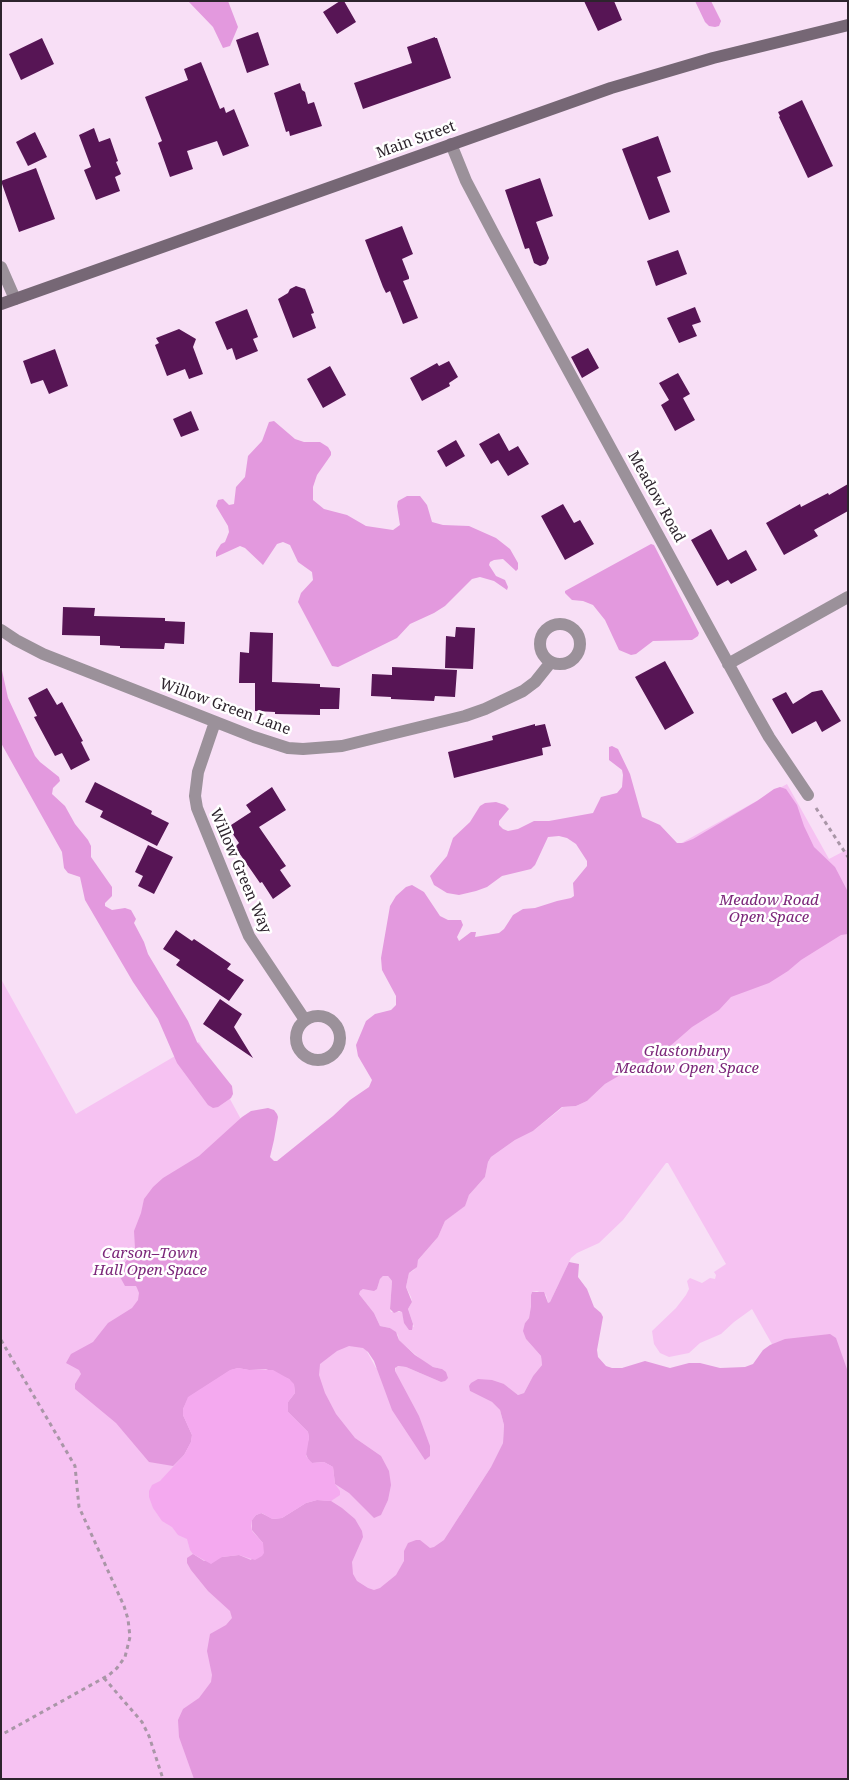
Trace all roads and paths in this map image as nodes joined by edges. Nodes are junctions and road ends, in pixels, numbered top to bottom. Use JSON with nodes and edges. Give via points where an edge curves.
{"nodes":[{"id":1,"x":848,"y":25,"type":"edge"},
{"id":2,"x":451,"y":144,"type":"junction"},
{"id":3,"x":1,"y":267,"type":"edge"},
{"id":4,"x":16,"y":299,"type":"junction"},
{"id":5,"x":1,"y":304,"type":"edge"},
{"id":6,"x":848,"y":597,"type":"edge"},
{"id":7,"x":1,"y":630,"type":"edge"},
{"id":8,"x":551,"y":662,"type":"dead end"},
{"id":9,"x":728,"y":664,"type":"junction"},
{"id":10,"x":215,"y":722,"type":"junction"},
{"id":11,"x":808,"y":795,"type":"joint"},
{"id":12,"x":848,"y":857,"type":"edge"},
{"id":13,"x":305,"y":1020,"type":"dead end"},
{"id":14,"x":1,"y":1340,"type":"edge"},
{"id":15,"x":104,"y":1678,"type":"junction"},
{"id":16,"x":1,"y":1735,"type":"edge"},
{"id":17,"x":163,"y":1779,"type":"edge"}],
"edges":[{"from":1,"to":2,"type":"main road","name":"Main Street","via":[[652,75]]},
{"from":2,"to":4,"type":"main road","name":"Main Street"},
{"from":2,"to":9,"type":"street","name":"Meadow Road","via":[[496,238]]},
{"from":3,"to":4,"type":"street"},
{"from":4,"to":5,"type":"main road","name":"Main Street"},
{"from":6,"to":9,"type":"street"},
{"from":7,"to":10,"type":"street","name":"Willow Green Lane","via":[[29,648]]},
{"from":8,"to":10,"type":"street","name":"Willow Green Lane","via":[[523,691],[484,709],[342,746],[288,748]]},
{"from":9,"to":11,"type":"street","name":"Meadow Road","via":[[769,736]]},
{"from":10,"to":13,"type":"street","name":"Willow Green Way","via":[[198,772],[197,808],[249,936]]},
{"from":11,"to":12,"type":"path"},
{"from":14,"to":15,"type":"path","via":[[75,1466],[79,1507],[127,1614],[128,1650],[120,1664]]},
{"from":15,"to":16,"type":"path"},
{"from":15,"to":17,"type":"path","via":[[142,1722]]}]}
